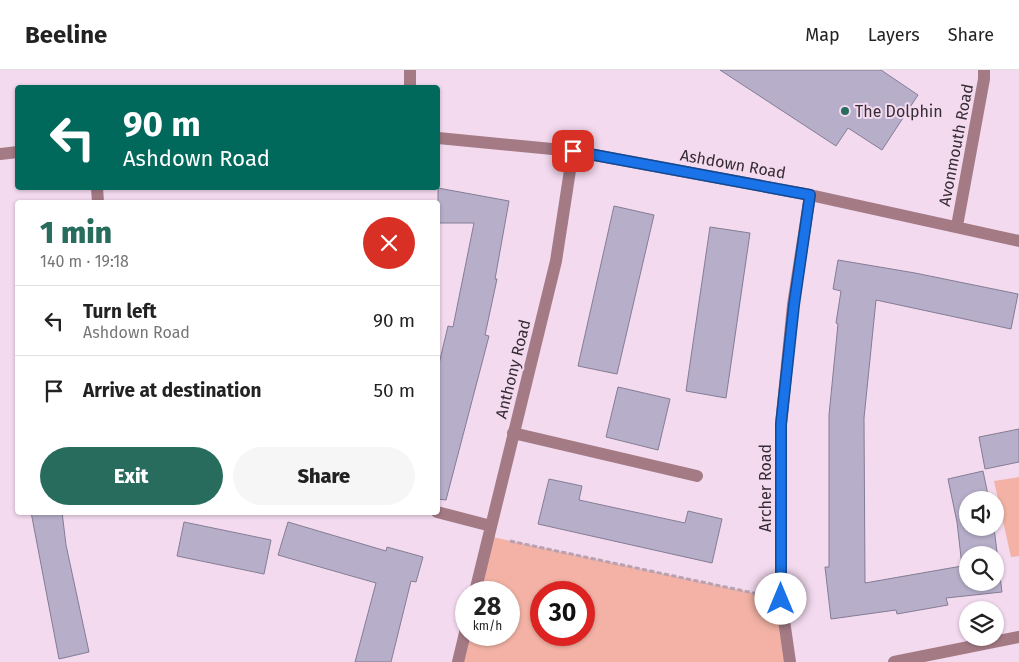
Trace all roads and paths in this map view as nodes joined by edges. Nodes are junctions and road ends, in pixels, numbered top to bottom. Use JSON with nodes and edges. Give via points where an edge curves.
{"nodes":[{"id":1,"x":410,"y":70,"type":"edge"},
{"id":2,"x":984,"y":70,"type":"edge"},
{"id":3,"x":410,"y":85,"type":"edge"},
{"id":4,"x":440,"y":138,"type":"edge"},
{"id":5,"x":573,"y":151,"type":"junction"},
{"id":6,"x":15,"y":152,"type":"edge"},
{"id":7,"x":0,"y":154,"type":"edge"},
{"id":8,"x":810,"y":195,"type":"junction"},
{"id":9,"x":957,"y":226,"type":"junction"},
{"id":10,"x":1019,"y":241,"type":"edge"},
{"id":11,"x":514,"y":432,"type":"junction"},
{"id":12,"x":697,"y":476,"type":"dead end"},
{"id":13,"x":440,"y":513,"type":"edge"},
{"id":14,"x":490,"y":531,"type":"junction"},
{"id":15,"x":478,"y":581,"type":"edge"},
{"id":16,"x":781,"y":599,"type":"junction"},
{"id":17,"x":1019,"y":637,"type":"edge"},
{"id":18,"x":462,"y":646,"type":"edge"},
{"id":19,"x":458,"y":662,"type":"edge"},
{"id":20,"x":790,"y":662,"type":"edge"},
{"id":21,"x":894,"y":662,"type":"edge"}],
"edges":[{"from":1,"to":3,"type":"street"},
{"from":2,"to":9,"type":"street","name":"Avonmouth Road"},
{"from":4,"to":5,"type":"street","name":"Ashdown Road"},
{"from":5,"to":8,"type":"street","name":"Ashdown Road"},
{"from":5,"to":11,"type":"street","name":"Anthony Road","via":[[556,261]]},
{"from":6,"to":7,"type":"street"},
{"from":8,"to":9,"type":"street","name":"Ashdown Road"},
{"from":8,"to":16,"type":"street","name":"Archer Road","via":[[781,424]]},
{"from":9,"to":10,"type":"street","name":"Ashdown Road"},
{"from":11,"to":12,"type":"street"},
{"from":11,"to":14,"type":"street","name":"Anthony Road"},
{"from":13,"to":14,"type":"street"},
{"from":14,"to":15,"type":"street","name":"Anthony Road"},
{"from":14,"to":16,"type":"path"},
{"from":16,"to":20,"type":"street","name":"Archer Road"},
{"from":17,"to":21,"type":"street"},
{"from":18,"to":19,"type":"street"}]}
